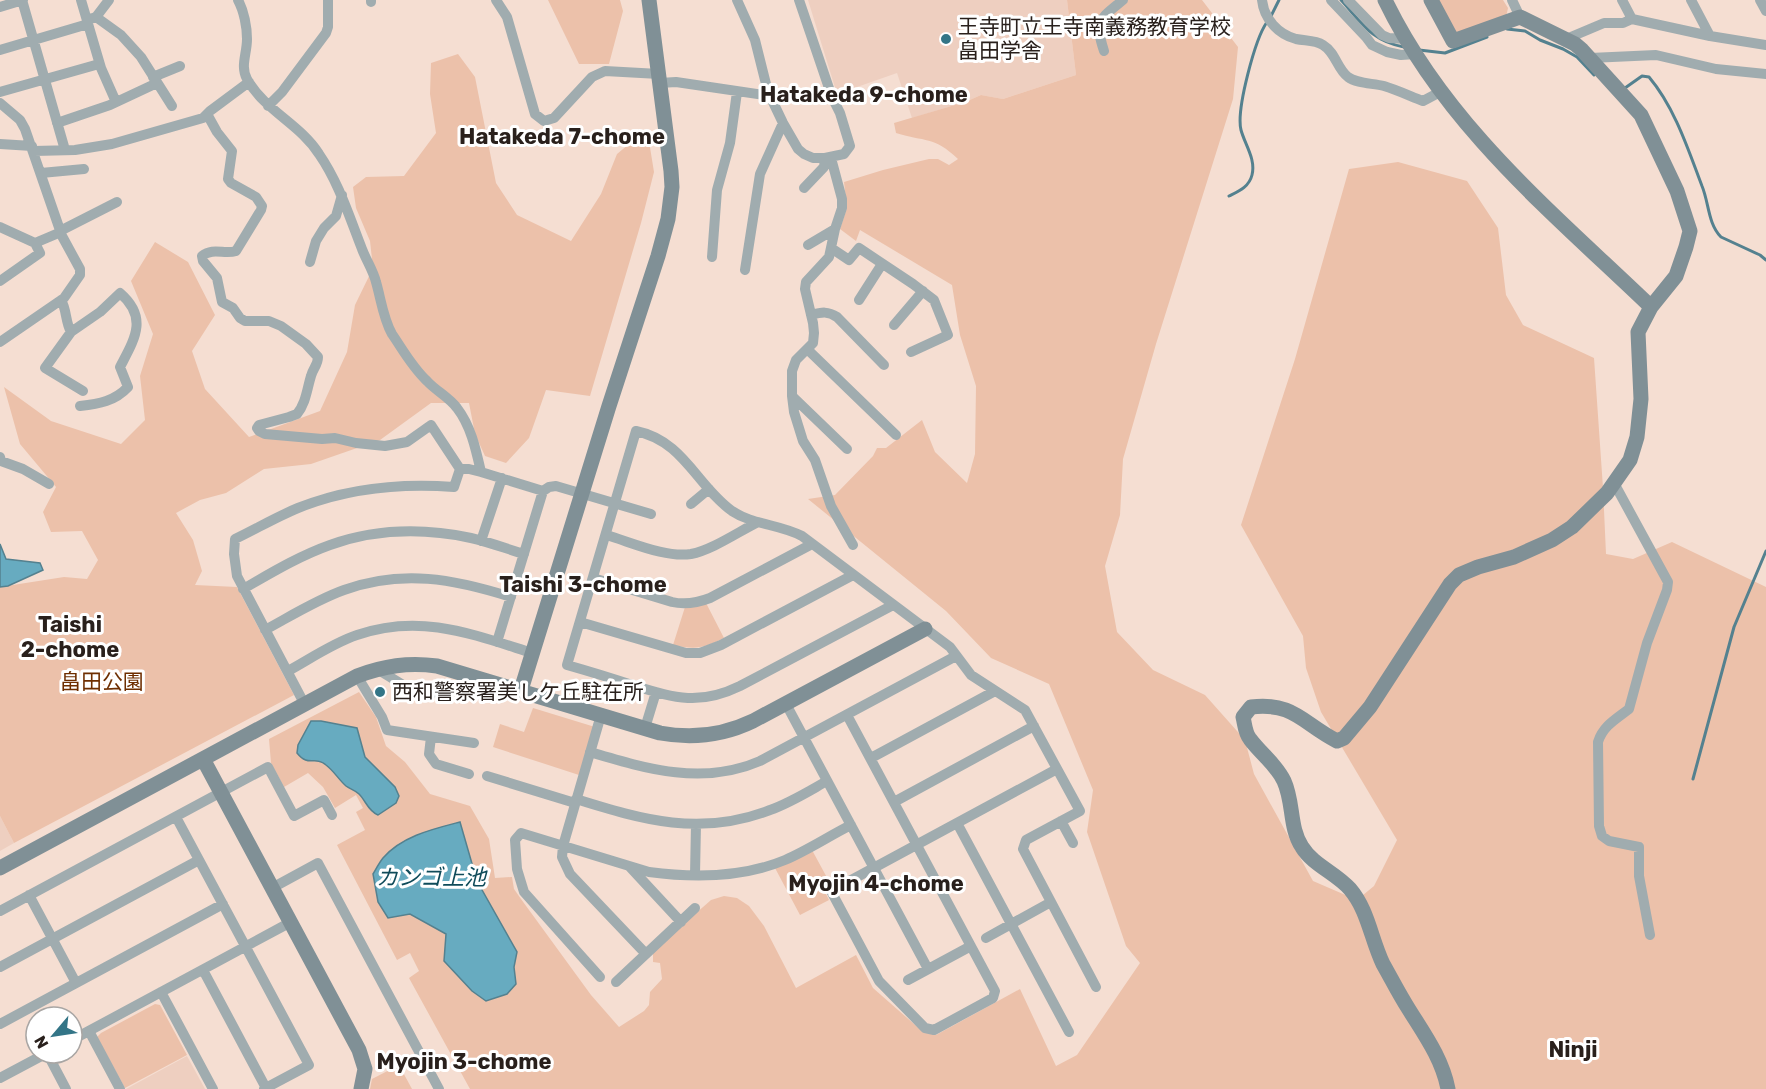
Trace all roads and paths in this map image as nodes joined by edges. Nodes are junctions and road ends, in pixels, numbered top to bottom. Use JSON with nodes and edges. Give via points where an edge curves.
{"nodes":[{"id":1,"x":22,"y":0,"type":"edge"},
{"id":2,"x":81,"y":0,"type":"edge"},
{"id":3,"x":109,"y":0,"type":"edge"},
{"id":4,"x":328,"y":0,"type":"edge"},
{"id":5,"x":496,"y":0,"type":"edge"},
{"id":6,"x":650,"y":0,"type":"edge"},
{"id":7,"x":737,"y":0,"type":"edge"},
{"id":8,"x":799,"y":0,"type":"edge"},
{"id":9,"x":1123,"y":0,"type":"edge"},
{"id":10,"x":1262,"y":0,"type":"edge"},
{"id":11,"x":1331,"y":0,"type":"edge"},
{"id":12,"x":1348,"y":0,"type":"edge"},
{"id":13,"x":1431,"y":0,"type":"edge"},
{"id":14,"x":1622,"y":0,"type":"edge"},
{"id":15,"x":1690,"y":0,"type":"edge"},
{"id":16,"x":1760,"y":0,"type":"edge"},
{"id":17,"x":241,"y":1,"type":"edge"},
{"id":18,"x":1389,"y":1,"type":"edge"},
{"id":19,"x":1514,"y":1,"type":"edge"},
{"id":20,"x":0,"y":7,"type":"edge"},
{"id":21,"x":1766,"y":11,"type":"edge"},
{"id":22,"x":1520,"y":17,"type":"junction"},
{"id":23,"x":1632,"y":19,"type":"junction"},
{"id":24,"x":90,"y":20,"type":"junction"},
{"id":25,"x":1710,"y":36,"type":"junction"},
{"id":26,"x":1406,"y":39,"type":"junction"},
{"id":27,"x":1566,"y":39,"type":"junction"},
{"id":28,"x":33,"y":40,"type":"junction"},
{"id":29,"x":1766,"y":45,"type":"edge"},
{"id":30,"x":0,"y":50,"type":"edge"},
{"id":31,"x":1104,"y":51,"type":"dead end"},
{"id":32,"x":1415,"y":54,"type":"junction"},
{"id":33,"x":1590,"y":58,"type":"junction"},
{"id":34,"x":99,"y":64,"type":"junction"},
{"id":35,"x":180,"y":66,"type":"dead end"},
{"id":36,"x":1766,"y":74,"type":"edge"},
{"id":37,"x":660,"y":79,"type":"junction"},
{"id":38,"x":45,"y":80,"type":"junction"},
{"id":39,"x":155,"y":80,"type":"junction"},
{"id":40,"x":249,"y":82,"type":"junction"},
{"id":41,"x":0,"y":92,"type":"edge"},
{"id":42,"x":737,"y":92,"type":"junction"},
{"id":43,"x":1440,"y":92,"type":"junction"},
{"id":44,"x":771,"y":96,"type":"junction"},
{"id":45,"x":116,"y":102,"type":"junction"},
{"id":46,"x":0,"y":104,"type":"edge"},
{"id":47,"x":172,"y":106,"type":"dead end"},
{"id":48,"x":268,"y":106,"type":"junction"},
{"id":49,"x":207,"y":114,"type":"junction"},
{"id":50,"x":57,"y":123,"type":"junction"},
{"id":51,"x":783,"y":123,"type":"junction"},
{"id":52,"x":0,"y":144,"type":"edge"},
{"id":53,"x":33,"y":148,"type":"junction"},
{"id":54,"x":65,"y":150,"type":"junction"},
{"id":55,"x":828,"y":158,"type":"junction"},
{"id":56,"x":84,"y":169,"type":"dead end"},
{"id":57,"x":41,"y":173,"type":"junction"},
{"id":58,"x":804,"y":188,"type":"dead end"},
{"id":59,"x":342,"y":195,"type":"junction"},
{"id":60,"x":117,"y":202,"type":"dead end"},
{"id":61,"x":0,"y":227,"type":"edge"},
{"id":62,"x":835,"y":229,"type":"junction"},
{"id":63,"x":61,"y":232,"type":"junction"},
{"id":64,"x":35,"y":243,"type":"junction"},
{"id":65,"x":808,"y":245,"type":"dead end"},
{"id":66,"x":831,"y":248,"type":"junction"},
{"id":67,"x":712,"y":257,"type":"dead end"},
{"id":68,"x":310,"y":262,"type":"dead end"},
{"id":69,"x":882,"y":264,"type":"junction"},
{"id":70,"x":745,"y":270,"type":"dead end"},
{"id":71,"x":0,"y":281,"type":"edge"},
{"id":72,"x":923,"y":291,"type":"junction"},
{"id":73,"x":61,"y":300,"type":"junction"},
{"id":74,"x":859,"y":300,"type":"dead end"},
{"id":75,"x":1651,"y":307,"type":"junction"},
{"id":76,"x":811,"y":315,"type":"junction"},
{"id":77,"x":894,"y":324,"type":"dead end"},
{"id":78,"x":71,"y":332,"type":"junction"},
{"id":79,"x":0,"y":342,"type":"edge"},
{"id":80,"x":807,"y":349,"type":"junction"},
{"id":81,"x":911,"y":352,"type":"dead end"},
{"id":82,"x":884,"y":365,"type":"dead end"},
{"id":83,"x":83,"y":391,"type":"dead end"},
{"id":84,"x":792,"y":396,"type":"junction"},
{"id":85,"x":80,"y":406,"type":"dead end"},
{"id":86,"x":896,"y":435,"type":"dead end"},
{"id":87,"x":847,"y":449,"type":"dead end"},
{"id":88,"x":0,"y":457,"type":"edge"},
{"id":89,"x":460,"y":469,"type":"junction"},
{"id":90,"x":481,"y":472,"type":"junction"},
{"id":91,"x":502,"y":478,"type":"junction"},
{"id":92,"x":1614,"y":483,"type":"junction"},
{"id":93,"x":49,"y":484,"type":"dead end"},
{"id":94,"x":709,"y":489,"type":"junction"},
{"id":95,"x":543,"y":491,"type":"junction"},
{"id":96,"x":582,"y":494,"type":"junction"},
{"id":97,"x":615,"y":504,"type":"junction"},
{"id":98,"x":691,"y":504,"type":"dead end"},
{"id":99,"x":651,"y":514,"type":"dead end"},
{"id":100,"x":758,"y":522,"type":"junction"},
{"id":101,"x":606,"y":535,"type":"junction"},
{"id":102,"x":481,"y":541,"type":"junction"},
{"id":103,"x":812,"y":544,"type":"junction"},
{"id":104,"x":854,"y":545,"type":"dead end"},
{"id":105,"x":524,"y":554,"type":"junction"},
{"id":106,"x":853,"y":575,"type":"junction"},
{"id":107,"x":593,"y":578,"type":"junction"},
{"id":108,"x":243,"y":589,"type":"junction"},
{"id":109,"x":511,"y":597,"type":"junction"},
{"id":110,"x":893,"y":605,"type":"junction"},
{"id":111,"x":580,"y":622,"type":"junction"},
{"id":112,"x":925,"y":629,"type":"junction"},
{"id":113,"x":265,"y":630,"type":"junction"},
{"id":114,"x":497,"y":642,"type":"junction"},
{"id":115,"x":532,"y":653,"type":"junction"},
{"id":116,"x":956,"y":656,"type":"junction"},
{"id":117,"x":408,"y":664,"type":"junction"},
{"id":118,"x":377,"y":669,"type":"junction"},
{"id":119,"x":288,"y":671,"type":"junction"},
{"id":120,"x":464,"y":673,"type":"junction"},
{"id":121,"x":357,"y":676,"type":"junction"},
{"id":122,"x":404,"y":687,"type":"junction"},
{"id":123,"x":521,"y":690,"type":"junction"},
{"id":124,"x":995,"y":691,"type":"junction"},
{"id":125,"x":656,"y":692,"type":"junction"},
{"id":126,"x":786,"y":704,"type":"junction"},
{"id":127,"x":305,"y":705,"type":"junction"},
{"id":128,"x":601,"y":715,"type":"junction"},
{"id":129,"x":848,"y":715,"type":"junction"},
{"id":130,"x":1034,"y":726,"type":"junction"},
{"id":131,"x":645,"y":728,"type":"junction"},
{"id":132,"x":431,"y":737,"type":"junction"},
{"id":133,"x":804,"y":738,"type":"junction"},
{"id":134,"x":474,"y":743,"type":"dead end"},
{"id":135,"x":590,"y":752,"type":"junction"},
{"id":136,"x":871,"y":758,"type":"junction"},
{"id":137,"x":203,"y":759,"type":"junction"},
{"id":138,"x":1057,"y":769,"type":"junction"},
{"id":139,"x":469,"y":774,"type":"dead end"},
{"id":140,"x":487,"y":776,"type":"dead end"},
{"id":141,"x":827,"y":781,"type":"junction"},
{"id":142,"x":221,"y":793,"type":"junction"},
{"id":143,"x":576,"y":801,"type":"junction"},
{"id":144,"x":894,"y":801,"type":"junction"},
{"id":145,"x":332,"y":815,"type":"dead end"},
{"id":146,"x":176,"y":817,"type":"junction"},
{"id":147,"x":1061,"y":821,"type":"junction"},
{"id":148,"x":957,"y":823,"type":"junction"},
{"id":149,"x":696,"y":824,"type":"junction"},
{"id":150,"x":851,"y":825,"type":"junction"},
{"id":151,"x":1073,"y":843,"type":"dead end"},
{"id":152,"x":917,"y":844,"type":"junction"},
{"id":153,"x":562,"y":846,"type":"junction"},
{"id":154,"x":199,"y":860,"type":"junction"},
{"id":155,"x":630,"y":867,"type":"junction"},
{"id":156,"x":0,"y":868,"type":"edge"},
{"id":157,"x":874,"y":868,"type":"junction"},
{"id":158,"x":695,"y":875,"type":"junction"},
{"id":159,"x":272,"y":888,"type":"junction"},
{"id":160,"x":29,"y":895,"type":"junction"},
{"id":161,"x":1051,"y":902,"type":"junction"},
{"id":162,"x":223,"y":904,"type":"junction"},
{"id":163,"x":695,"y":908,"type":"dead end"},
{"id":164,"x":0,"y":911,"type":"edge"},
{"id":165,"x":291,"y":922,"type":"junction"},
{"id":166,"x":681,"y":922,"type":"junction"},
{"id":167,"x":1011,"y":924,"type":"junction"},
{"id":168,"x":1650,"y":934,"type":"dead end"},
{"id":169,"x":986,"y":938,"type":"dead end"},
{"id":170,"x":53,"y":939,"type":"junction"},
{"id":171,"x":971,"y":946,"type":"junction"},
{"id":172,"x":245,"y":947,"type":"junction"},
{"id":173,"x":646,"y":954,"type":"junction"},
{"id":174,"x":0,"y":967,"type":"edge"},
{"id":175,"x":928,"y":969,"type":"junction"},
{"id":176,"x":203,"y":970,"type":"junction"},
{"id":177,"x":600,"y":977,"type":"dead end"},
{"id":178,"x":908,"y":980,"type":"dead end"},
{"id":179,"x":616,"y":982,"type":"dead end"},
{"id":180,"x":76,"y":983,"type":"junction"},
{"id":181,"x":1096,"y":987,"type":"dead end"},
{"id":182,"x":161,"y":992,"type":"junction"},
{"id":183,"x":0,"y":1024,"type":"edge"},
{"id":184,"x":89,"y":1031,"type":"junction"},
{"id":185,"x":1069,"y":1032,"type":"dead end"},
{"id":186,"x":84,"y":1034,"type":"edge"},
{"id":187,"x":24,"y":1065,"type":"edge"},
{"id":188,"x":53,"y":1065,"type":"edge"},
{"id":189,"x":0,"y":1078,"type":"edge"},
{"id":190,"x":265,"y":1088,"type":"edge"},
{"id":191,"x":66,"y":1089,"type":"edge"},
{"id":192,"x":120,"y":1089,"type":"edge"},
{"id":193,"x":213,"y":1089,"type":"edge"},
{"id":194,"x":361,"y":1089,"type":"edge"},
{"id":195,"x":439,"y":1089,"type":"edge"},
{"id":196,"x":1448,"y":1089,"type":"edge"}],
"edges":[{"from":1,"to":20,"type":"street"},
{"from":1,"to":28,"type":"street"},
{"from":2,"to":24,"type":"street"},
{"from":3,"to":24,"type":"street"},
{"from":4,"to":48,"type":"street","via":[[326,33]]},
{"from":5,"to":37,"type":"street","via":[[507,17],[535,114],[544,121],[554,118],[592,77],[605,71]]},
{"from":6,"to":37,"type":"street"},
{"from":7,"to":44,"type":"street","via":[[755,40]]},
{"from":8,"to":55,"type":"street","via":[[850,146],[844,153]]},
{"from":9,"to":31,"type":"street","via":[[1099,24]]},
{"from":10,"to":43,"type":"street","via":[[1268,19],[1287,35],[1319,42],[1331,51],[1348,77],[1423,101]]},
{"from":11,"to":32,"type":"street","via":[[1372,45],[1401,55]]},
{"from":12,"to":26,"type":"street","via":[[1382,35]]},
{"from":13,"to":22,"type":"street","via":[[1453,41]]},
{"from":14,"to":23,"type":"street"},
{"from":15,"to":25,"type":"street"},
{"from":16,"to":21,"type":"street"},
{"from":17,"to":40,"type":"street","via":[[247,40],[243,67]]},
{"from":18,"to":26,"type":"street"},
{"from":19,"to":22,"type":"street"},
{"from":22,"to":27,"type":"street"},
{"from":23,"to":25,"type":"street"},
{"from":23,"to":27,"type":"street","via":[[1605,23]]},
{"from":24,"to":28,"type":"street"},
{"from":24,"to":34,"type":"street"},
{"from":24,"to":39,"type":"street","via":[[130,45]]},
{"from":25,"to":29,"type":"street"},
{"from":26,"to":32,"type":"street"},
{"from":27,"to":33,"type":"street"},
{"from":28,"to":30,"type":"street"},
{"from":28,"to":38,"type":"street"},
{"from":32,"to":43,"type":"street"},
{"from":33,"to":36,"type":"street","via":[[1656,55],[1716,69]]},
{"from":33,"to":75,"type":"street","via":[[1641,115],[1677,191],[1690,231],[1677,276]]},
{"from":34,"to":38,"type":"street"},
{"from":34,"to":45,"type":"street"},
{"from":35,"to":39,"type":"street"},
{"from":37,"to":42,"type":"street"},
{"from":37,"to":96,"type":"street","via":[[672,187],[668,219]]},
{"from":38,"to":41,"type":"street"},
{"from":38,"to":50,"type":"street"},
{"from":39,"to":45,"type":"street"},
{"from":39,"to":47,"type":"street"},
{"from":40,"to":48,"type":"street"},
{"from":40,"to":49,"type":"street"},
{"from":42,"to":44,"type":"street"},
{"from":42,"to":67,"type":"street","via":[[730,143],[717,190]]},
{"from":43,"to":75,"type":"street","via":[[1498,161]]},
{"from":44,"to":51,"type":"street"},
{"from":45,"to":50,"type":"street"},
{"from":46,"to":53,"type":"street","via":[[20,120]]},
{"from":48,"to":59,"type":"street","via":[[314,145]]},
{"from":49,"to":54,"type":"street","via":[[112,144]]},
{"from":49,"to":89,"type":"street","via":[[232,151],[228,179],[256,197],[262,206],[236,251],[211,251],[202,256],[203,261],[217,278],[222,302],[240,318],[281,326],[318,357],[297,414],[259,424],[259,431],[385,446],[407,441],[431,425]]},
{"from":50,"to":54,"type":"street"},
{"from":51,"to":55,"type":"street","via":[[804,154]]},
{"from":51,"to":70,"type":"street","via":[[760,174]]},
{"from":52,"to":53,"type":"street"},
{"from":53,"to":54,"type":"street"},
{"from":53,"to":57,"type":"street"},
{"from":55,"to":58,"type":"street"},
{"from":55,"to":62,"type":"street","via":[[842,199]]},
{"from":56,"to":57,"type":"street"},
{"from":57,"to":63,"type":"street"},
{"from":59,"to":68,"type":"street","via":[[336,216],[316,241]]},
{"from":59,"to":90,"type":"street","via":[[376,280],[390,331],[414,369],[457,407],[470,432]]},
{"from":60,"to":63,"type":"street"},
{"from":61,"to":64,"type":"street"},
{"from":62,"to":65,"type":"street"},
{"from":62,"to":66,"type":"street"},
{"from":63,"to":64,"type":"street"},
{"from":63,"to":73,"type":"street","via":[[80,275]]},
{"from":64,"to":71,"type":"street","via":[[40,254]]},
{"from":66,"to":69,"type":"street","via":[[849,260],[859,248]]},
{"from":66,"to":76,"type":"street","via":[[829,257],[806,282]]},
{"from":69,"to":72,"type":"street"},
{"from":69,"to":74,"type":"street"},
{"from":72,"to":77,"type":"street"},
{"from":72,"to":81,"type":"street","via":[[934,300],[948,335]]},
{"from":73,"to":78,"type":"street"},
{"from":73,"to":79,"type":"street"},
{"from":75,"to":92,"type":"street","via":[[1638,332],[1641,399],[1637,436],[1630,460]]},
{"from":76,"to":80,"type":"street","via":[[813,343]]},
{"from":76,"to":82,"type":"street","via":[[830,312]]},
{"from":78,"to":83,"type":"street","via":[[45,368]]},
{"from":78,"to":85,"type":"street","via":[[120,293],[134,310],[134,340],[120,368],[128,387],[109,401]]},
{"from":80,"to":84,"type":"street","via":[[792,371]]},
{"from":80,"to":86,"type":"street"},
{"from":84,"to":87,"type":"street"},
{"from":84,"to":104,"type":"street","via":[[803,441],[815,460],[831,506]]},
{"from":88,"to":93,"type":"street"},
{"from":89,"to":90,"type":"street"},
{"from":89,"to":108,"type":"street","via":[[454,487],[404,485],[331,496],[235,539],[235,569]]},
{"from":90,"to":91,"type":"street"},
{"from":91,"to":95,"type":"street"},
{"from":91,"to":102,"type":"street"},
{"from":92,"to":168,"type":"street","via":[[1668,582],[1629,709],[1609,723],[1598,742],[1599,826],[1602,836],[1609,841],[1639,847]]},
{"from":92,"to":196,"type":"street","via":[[1587,514],[1552,540],[1459,575],[1370,707],[1344,738],[1337,741],[1279,706],[1251,707],[1243,717],[1250,739],[1285,782],[1294,831],[1303,849],[1338,876],[1365,913],[1382,962],[1442,1067]]},
{"from":94,"to":97,"type":"street","via":[[672,448],[654,436],[636,431]]},
{"from":94,"to":98,"type":"street"},
{"from":94,"to":100,"type":"street","via":[[733,511]]},
{"from":95,"to":96,"type":"street","via":[[556,486]]},
{"from":95,"to":105,"type":"street"},
{"from":96,"to":97,"type":"street"},
{"from":96,"to":115,"type":"street"},
{"from":97,"to":99,"type":"street"},
{"from":97,"to":101,"type":"street"},
{"from":100,"to":101,"type":"street","via":[[691,554],[670,554]]},
{"from":100,"to":103,"type":"street","via":[[791,530]]},
{"from":101,"to":107,"type":"street"},
{"from":102,"to":105,"type":"street"},
{"from":102,"to":108,"type":"street","via":[[432,532],[370,535],[319,550]]},
{"from":103,"to":106,"type":"street"},
{"from":103,"to":107,"type":"street","via":[[696,603],[672,602]]},
{"from":105,"to":109,"type":"street"},
{"from":106,"to":110,"type":"street"},
{"from":106,"to":111,"type":"street","via":[[700,653],[678,652]]},
{"from":107,"to":111,"type":"street"},
{"from":108,"to":113,"type":"street"},
{"from":109,"to":113,"type":"street","via":[[444,580],[385,580],[329,596]]},
{"from":109,"to":114,"type":"street"},
{"from":110,"to":112,"type":"street"},
{"from":110,"to":125,"type":"street","via":[[731,690],[688,699]]},
{"from":111,"to":125,"type":"street","via":[[567,665]]},
{"from":112,"to":116,"type":"street"},
{"from":112,"to":126,"type":"street"},
{"from":113,"to":119,"type":"street"},
{"from":114,"to":115,"type":"street"},
{"from":114,"to":119,"type":"street","via":[[434,626],[386,627],[356,635]]},
{"from":115,"to":123,"type":"street"},
{"from":116,"to":124,"type":"street","via":[[971,675]]},
{"from":116,"to":129,"type":"street"},
{"from":117,"to":118,"type":"street"},
{"from":117,"to":120,"type":"street"},
{"from":117,"to":122,"type":"street"},
{"from":118,"to":121,"type":"street"},
{"from":118,"to":122,"type":"street"},
{"from":119,"to":127,"type":"street"},
{"from":120,"to":122,"type":"street","via":[[462,682],[448,693]]},
{"from":120,"to":123,"type":"street"},
{"from":121,"to":127,"type":"street"},
{"from":121,"to":132,"type":"street","via":[[387,730]]},
{"from":123,"to":128,"type":"street"},
{"from":124,"to":130,"type":"street","via":[[1025,710]]},
{"from":124,"to":136,"type":"street"},
{"from":125,"to":131,"type":"street"},
{"from":126,"to":131,"type":"street","via":[[745,725],[715,734],[672,735]]},
{"from":126,"to":133,"type":"street"},
{"from":127,"to":137,"type":"street"},
{"from":128,"to":131,"type":"street"},
{"from":128,"to":135,"type":"street"},
{"from":129,"to":133,"type":"street"},
{"from":129,"to":136,"type":"street"},
{"from":130,"to":138,"type":"street"},
{"from":130,"to":144,"type":"street"},
{"from":132,"to":134,"type":"street"},
{"from":132,"to":139,"type":"street","via":[[429,754],[436,764]]},
{"from":133,"to":135,"type":"street","via":[[750,765],[709,774],[657,771]]},
{"from":133,"to":141,"type":"street"},
{"from":135,"to":143,"type":"street"},
{"from":136,"to":144,"type":"street"},
{"from":137,"to":142,"type":"street"},
{"from":137,"to":156,"type":"street"},
{"from":138,"to":147,"type":"street","via":[[1080,811]]},
{"from":138,"to":148,"type":"street"},
{"from":140,"to":143,"type":"street"},
{"from":141,"to":149,"type":"street","via":[[757,815]]},
{"from":141,"to":150,"type":"street"},
{"from":142,"to":145,"type":"street","via":[[268,767],[294,816],[324,800]]},
{"from":142,"to":146,"type":"street"},
{"from":142,"to":159,"type":"street"},
{"from":143,"to":149,"type":"street","via":[[648,820]]},
{"from":143,"to":153,"type":"street"},
{"from":144,"to":152,"type":"street"},
{"from":146,"to":154,"type":"street"},
{"from":146,"to":160,"type":"street"},
{"from":147,"to":151,"type":"street"},
{"from":147,"to":161,"type":"street","via":[[1026,840],[1023,849]]},
{"from":148,"to":152,"type":"street"},
{"from":148,"to":167,"type":"street"},
{"from":149,"to":158,"type":"street"},
{"from":150,"to":157,"type":"street"},
{"from":150,"to":158,"type":"street","via":[[776,863],[732,874]]},
{"from":152,"to":157,"type":"street"},
{"from":152,"to":171,"type":"street"},
{"from":153,"to":155,"type":"street"},
{"from":153,"to":173,"type":"street","via":[[562,857],[570,874]]},
{"from":153,"to":177,"type":"street","via":[[521,833],[515,840],[518,879],[528,898]]},
{"from":154,"to":162,"type":"street"},
{"from":154,"to":170,"type":"street"},
{"from":155,"to":158,"type":"street"},
{"from":155,"to":166,"type":"street"},
{"from":157,"to":171,"type":"street","via":[[831,891],[879,981],[925,1028],[934,1030],[993,998],[995,991]]},
{"from":157,"to":175,"type":"street"},
{"from":159,"to":165,"type":"street"},
{"from":159,"to":195,"type":"street","via":[[318,863]]},
{"from":160,"to":164,"type":"street"},
{"from":160,"to":170,"type":"street"},
{"from":161,"to":167,"type":"street"},
{"from":161,"to":181,"type":"street"},
{"from":162,"to":172,"type":"street"},
{"from":162,"to":180,"type":"street"},
{"from":163,"to":166,"type":"street"},
{"from":165,"to":172,"type":"street"},
{"from":165,"to":194,"type":"street","via":[[362,1056],[365,1069]]},
{"from":166,"to":173,"type":"street"},
{"from":167,"to":169,"type":"street"},
{"from":167,"to":185,"type":"street"},
{"from":170,"to":174,"type":"street"},
{"from":170,"to":180,"type":"street"},
{"from":171,"to":175,"type":"street"},
{"from":172,"to":176,"type":"street"},
{"from":172,"to":190,"type":"street","via":[[309,1065]]},
{"from":173,"to":179,"type":"street"},
{"from":175,"to":178,"type":"street"},
{"from":176,"to":182,"type":"street"},
{"from":176,"to":190,"type":"street"},
{"from":180,"to":183,"type":"street"},
{"from":182,"to":184,"type":"street"},
{"from":182,"to":193,"type":"street"},
{"from":184,"to":186,"type":"street"},
{"from":184,"to":192,"type":"street"},
{"from":187,"to":189,"type":"street"},
{"from":188,"to":191,"type":"street"}]}
